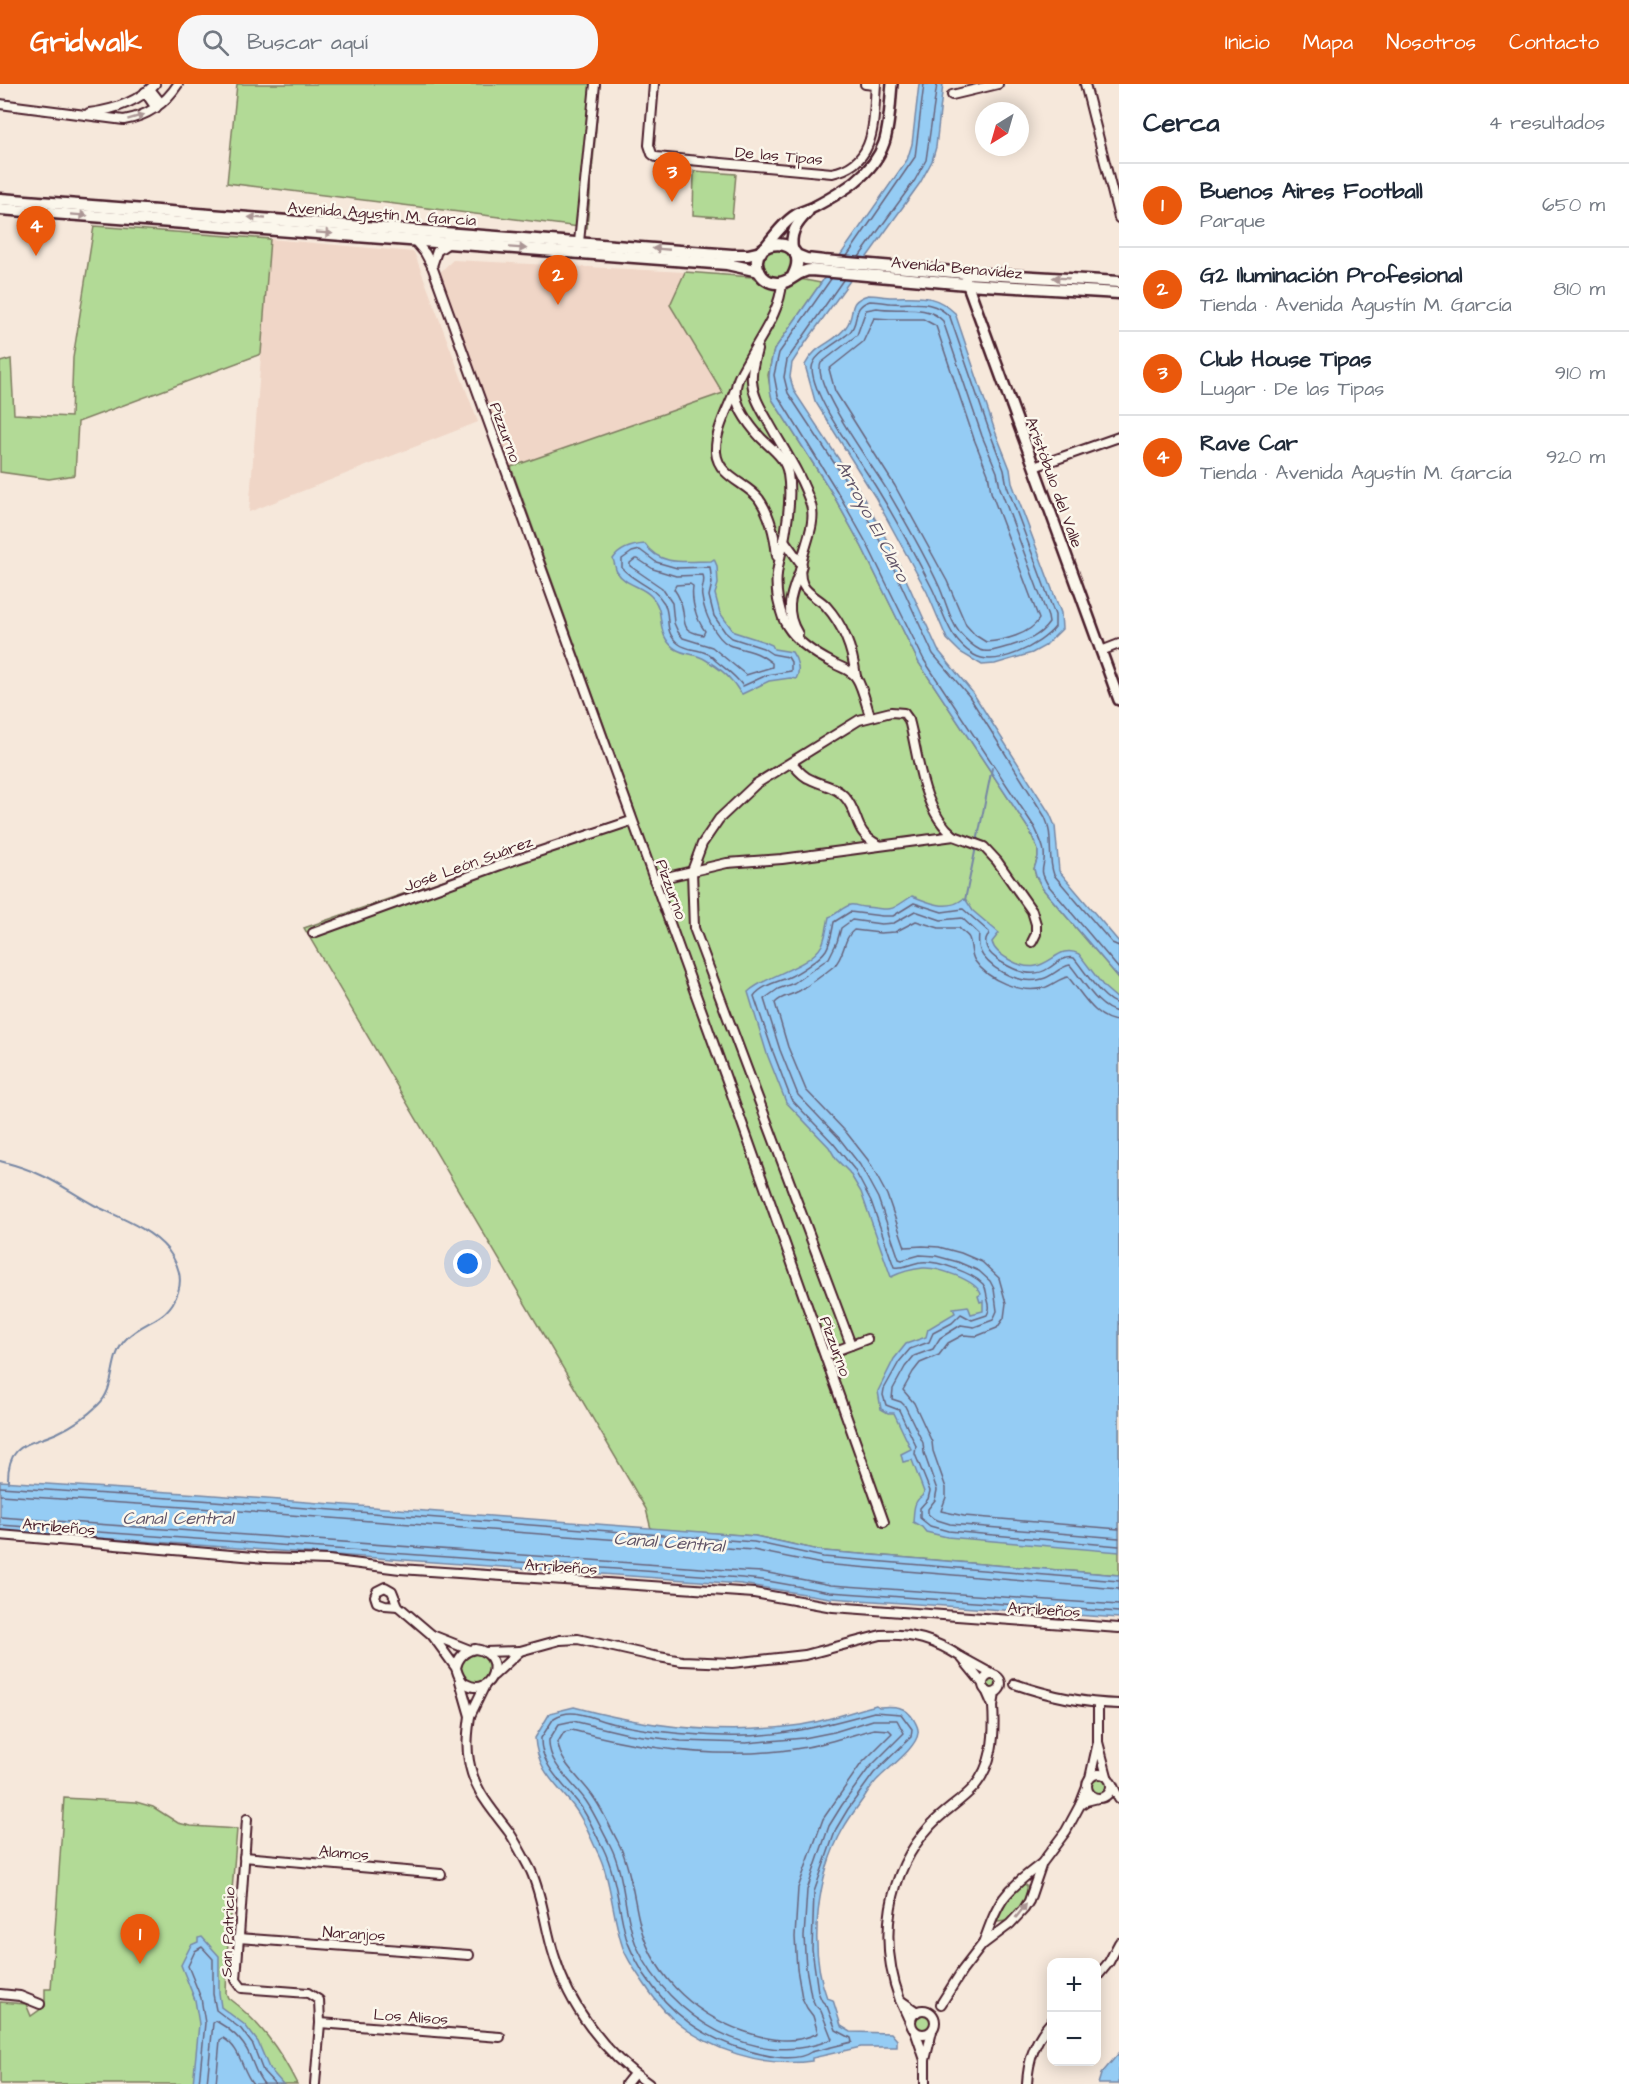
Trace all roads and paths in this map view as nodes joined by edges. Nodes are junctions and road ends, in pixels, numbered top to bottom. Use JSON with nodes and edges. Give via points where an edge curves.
{"nodes":[{"id":1,"x":178,"y":84,"type":"edge"},
{"id":2,"x":595,"y":84,"type":"edge"},
{"id":3,"x":654,"y":84,"type":"edge"},
{"id":4,"x":865,"y":84,"type":"edge"},
{"id":5,"x":875,"y":84,"type":"edge"},
{"id":6,"x":892,"y":84,"type":"edge"},
{"id":7,"x":998,"y":84,"type":"edge"},
{"id":8,"x":1085,"y":84,"type":"edge"},
{"id":9,"x":150,"y":88,"type":"edge"},
{"id":10,"x":952,"y":95,"type":"dead end"},
{"id":11,"x":0,"y":104,"type":"edge"},
{"id":12,"x":158,"y":106,"type":"junction"},
{"id":13,"x":83,"y":114,"type":"junction"},
{"id":14,"x":1119,"y":176,"type":"edge"},
{"id":15,"x":1109,"y":178,"type":"junction"},
{"id":16,"x":0,"y":199,"type":"edge"},
{"id":17,"x":812,"y":208,"type":"junction"},
{"id":18,"x":0,"y":209,"type":"edge"},
{"id":19,"x":1119,"y":218,"type":"edge"},
{"id":20,"x":414,"y":240,"type":"junction"},
{"id":21,"x":579,"y":242,"type":"junction"},
{"id":22,"x":449,"y":243,"type":"junction"},
{"id":23,"x":763,"y":250,"type":"junction"},
{"id":24,"x":795,"y":253,"type":"junction"},
{"id":25,"x":432,"y":266,"type":"junction"},
{"id":26,"x":821,"y":266,"type":"junction"},
{"id":27,"x":759,"y":271,"type":"junction"},
{"id":28,"x":793,"y":276,"type":"junction"},
{"id":29,"x":966,"y":278,"type":"junction"},
{"id":30,"x":1119,"y":282,"type":"edge"},
{"id":31,"x":782,"y":283,"type":"junction"},
{"id":32,"x":1119,"y":293,"type":"edge"},
{"id":33,"x":759,"y":340,"type":"junction"},
{"id":34,"x":735,"y":388,"type":"junction"},
{"id":35,"x":1119,"y":437,"type":"edge"},
{"id":36,"x":1034,"y":466,"type":"junction"},
{"id":37,"x":784,"y":540,"type":"junction"},
{"id":38,"x":778,"y":561,"type":"junction"},
{"id":39,"x":802,"y":565,"type":"junction"},
{"id":40,"x":1119,"y":644,"type":"edge"},
{"id":41,"x":805,"y":645,"type":"junction"},
{"id":42,"x":1101,"y":651,"type":"junction"},
{"id":43,"x":856,"y":677,"type":"junction"},
{"id":44,"x":1119,"y":700,"type":"edge"},
{"id":45,"x":870,"y":716,"type":"junction"},
{"id":46,"x":792,"y":763,"type":"junction"},
{"id":47,"x":632,"y":821,"type":"junction"},
{"id":48,"x":954,"y":836,"type":"junction"},
{"id":49,"x":881,"y":846,"type":"junction"},
{"id":50,"x":692,"y":871,"type":"junction"},
{"id":51,"x":654,"y":880,"type":"junction"},
{"id":52,"x":314,"y":933,"type":"dead end"},
{"id":53,"x":1032,"y":942,"type":"dead end"},
{"id":54,"x":867,"y":1339,"type":"dead end"},
{"id":55,"x":850,"y":1345,"type":"junction"},
{"id":56,"x":825,"y":1355,"type":"junction"},
{"id":57,"x":884,"y":1522,"type":"dead end"},
{"id":58,"x":0,"y":1534,"type":"edge"},
{"id":59,"x":398,"y":1606,"type":"dead end"},
{"id":60,"x":1119,"y":1628,"type":"edge"},
{"id":61,"x":432,"y":1635,"type":"junction"},
{"id":62,"x":470,"y":1650,"type":"junction"},
{"id":63,"x":520,"y":1651,"type":"junction"},
{"id":64,"x":484,"y":1652,"type":"junction"},
{"id":65,"x":961,"y":1657,"type":"junction"},
{"id":66,"x":456,"y":1668,"type":"junction"},
{"id":67,"x":493,"y":1676,"type":"junction"},
{"id":68,"x":995,"y":1676,"type":"junction"},
{"id":69,"x":460,"y":1679,"type":"junction"},
{"id":70,"x":486,"y":1684,"type":"junction"},
{"id":71,"x":1015,"y":1684,"type":"junction"},
{"id":72,"x":984,"y":1687,"type":"junction"},
{"id":73,"x":998,"y":1691,"type":"junction"},
{"id":74,"x":1098,"y":1703,"type":"junction"},
{"id":75,"x":1119,"y":1704,"type":"edge"},
{"id":76,"x":993,"y":1706,"type":"junction"},
{"id":77,"x":470,"y":1716,"type":"junction"},
{"id":78,"x":1098,"y":1742,"type":"junction"},
{"id":79,"x":1107,"y":1776,"type":"junction"},
{"id":80,"x":1088,"y":1782,"type":"junction"},
{"id":81,"x":1112,"y":1784,"type":"junction"},
{"id":82,"x":1103,"y":1797,"type":"junction"},
{"id":83,"x":1119,"y":1799,"type":"edge"},
{"id":84,"x":1119,"y":1804,"type":"edge"},
{"id":85,"x":1080,"y":1805,"type":"junction"},
{"id":86,"x":247,"y":1819,"type":"dead end"},
{"id":87,"x":244,"y":1857,"type":"junction"},
{"id":88,"x":1042,"y":1863,"type":"junction"},
{"id":89,"x":441,"y":1874,"type":"dead end"},
{"id":90,"x":1017,"y":1882,"type":"junction"},
{"id":91,"x":1032,"y":1892,"type":"junction"},
{"id":92,"x":991,"y":1920,"type":"junction"},
{"id":93,"x":1004,"y":1929,"type":"junction"},
{"id":94,"x":238,"y":1938,"type":"junction"},
{"id":95,"x":1119,"y":1944,"type":"edge"},
{"id":96,"x":982,"y":1945,"type":"junction"},
{"id":97,"x":469,"y":1955,"type":"dead end"},
{"id":98,"x":1101,"y":1972,"type":"edge"},
{"id":99,"x":0,"y":1994,"type":"edge"},
{"id":100,"x":900,"y":2000,"type":"junction"},
{"id":101,"x":40,"y":2004,"type":"dead end"},
{"id":102,"x":941,"y":2004,"type":"junction"},
{"id":103,"x":917,"y":2012,"type":"junction"},
{"id":104,"x":929,"y":2012,"type":"junction"},
{"id":105,"x":935,"y":2022,"type":"junction"},
{"id":106,"x":320,"y":2023,"type":"junction"},
{"id":107,"x":1047,"y":2027,"type":"edge"},
{"id":108,"x":913,"y":2028,"type":"junction"},
{"id":109,"x":932,"y":2031,"type":"junction"},
{"id":110,"x":500,"y":2037,"type":"dead end"},
{"id":111,"x":925,"y":2060,"type":"junction"},
{"id":112,"x":634,"y":2074,"type":"junction"},
{"id":113,"x":315,"y":2084,"type":"edge"},
{"id":114,"x":626,"y":2084,"type":"edge"},
{"id":115,"x":649,"y":2084,"type":"edge"},
{"id":116,"x":925,"y":2084,"type":"edge"},
{"id":117,"x":1027,"y":2084,"type":"edge"}],
"edges":[{"from":1,"to":12,"type":"street"},
{"from":2,"to":21,"type":"street"},
{"from":3,"to":5,"type":"street","name":"De las Tipas","via":[[649,145],[652,154],[661,158],[832,173],[858,160],[871,141]]},
{"from":4,"to":5,"type":"street"},
{"from":6,"to":17,"type":"street","via":[[887,132],[877,158],[855,182]]},
{"from":7,"to":10,"type":"street"},
{"from":8,"to":15,"type":"street"},
{"from":9,"to":12,"type":"street"},
{"from":9,"to":13,"type":"street","via":[[115,107]]},
{"from":11,"to":13,"type":"street"},
{"from":13,"to":12,"type":"street","one_way":true,"via":[[124,120],[141,117]]},
{"from":14,"to":15,"type":"street"},
{"from":15,"to":19,"type":"street"},
{"from":21,"to":16,"type":"main road","name":"Avenida Agustín M. García","one_way":true},
{"from":17,"to":23,"type":"street","via":[[795,215]]},
{"from":17,"to":24,"type":"street","via":[[794,230],[791,242]]},
{"from":18,"to":20,"type":"main road","name":"Avenida Agustín M. García","one_way":true},
{"from":20,"to":22,"type":"main road","name":"Avenida Agustín M. García"},
{"from":20,"to":25,"type":"street","name":"Pizzurno"},
{"from":23,"to":21,"type":"main road","name":"Avenida Agustín M. García","one_way":true,"via":[[732,255]]},
{"from":22,"to":25,"type":"street","via":[[437,251]]},
{"from":22,"to":27,"type":"main road","name":"Avenida Agustín M. García","one_way":true,"via":[[727,264]]},
{"from":23,"to":24,"type":"main road","via":[[777,243]]},
{"from":23,"to":27,"type":"main road","via":[[758,258]]},
{"from":24,"to":26,"type":"main road","name":"Avenida Benavídez"},
{"from":24,"to":28,"type":"main road","via":[[798,262]]},
{"from":25,"to":47,"type":"street","name":"Pizzurno"},
{"from":26,"to":28,"type":"main road","name":"Avenida Benavídez"},
{"from":26,"to":29,"type":"main road","name":"Avenida Benavídez","via":[[862,274]]},
{"from":26,"to":29,"type":"main road","name":"Avenida Benavídez","via":[[869,264]]},
{"from":27,"to":31,"type":"main road","via":[[768,281]]},
{"from":28,"to":31,"type":"main road"},
{"from":30,"to":29,"type":"main road","name":"Avenida Benavídez","one_way":true},
{"from":29,"to":32,"type":"main road","name":"Avenida Benavídez"},
{"from":29,"to":36,"type":"street","name":"Aristóbulo del Valle"},
{"from":31,"to":33,"type":"street"},
{"from":33,"to":34,"type":"street"},
{"from":33,"to":39,"type":"street","via":[[752,368],[757,401],[805,487],[812,508],[811,532]]},
{"from":34,"to":37,"type":"street","via":[[744,415],[788,471],[790,502]]},
{"from":34,"to":38,"type":"street","via":[[718,436],[716,454],[733,480],[758,498],[775,535]]},
{"from":35,"to":36,"type":"street"},
{"from":36,"to":42,"type":"street","name":"Aristóbulo del Valle"},
{"from":37,"to":38,"type":"street"},
{"from":37,"to":39,"type":"street"},
{"from":38,"to":41,"type":"street","via":[[775,582],[780,610],[787,626]]},
{"from":39,"to":41,"type":"street","via":[[789,612]]},
{"from":39,"to":43,"type":"street","via":[[803,587],[827,607],[843,633],[853,655]]},
{"from":40,"to":42,"type":"street"},
{"from":41,"to":43,"type":"street"},
{"from":42,"to":44,"type":"street","name":"Aristóbulo del Valle"},
{"from":43,"to":45,"type":"street"},
{"from":45,"to":46,"type":"street"},
{"from":45,"to":48,"type":"street","via":[[903,713],[909,720],[922,781],[937,816]]},
{"from":46,"to":49,"type":"street","via":[[807,778],[843,794],[862,833]]},
{"from":46,"to":50,"type":"street","via":[[756,784],[719,819],[702,844]]},
{"from":47,"to":51,"type":"street","name":"Pizzurno"},
{"from":47,"to":52,"type":"street","name":"José León Suárez"},
{"from":48,"to":49,"type":"street"},
{"from":48,"to":53,"type":"street","via":[[981,846],[997,861],[1032,911],[1036,924]]},
{"from":49,"to":50,"type":"street","via":[[727,863]]},
{"from":50,"to":51,"type":"street"},
{"from":50,"to":55,"type":"street","via":[[694,928]]},
{"from":51,"to":56,"type":"street","name":"Pizzurno"},
{"from":54,"to":55,"type":"street"},
{"from":55,"to":56,"type":"street"},
{"from":56,"to":57,"type":"street","name":"Pizzurno"},
{"from":58,"to":60,"type":"street","name":"Arribeños","via":[[400,1569],[754,1593],[833,1607]]},
{"from":59,"to":61,"type":"street"},
{"from":61,"to":62,"type":"street"},
{"from":61,"to":66,"type":"street"},
{"from":62,"to":64,"type":"street"},
{"from":62,"to":66,"type":"street","via":[[460,1657]]},
{"from":63,"to":64,"type":"street"},
{"from":63,"to":65,"type":"street","via":[[578,1639],[682,1661],[732,1663],[805,1655],[874,1636],[908,1634],[932,1641]]},
{"from":63,"to":67,"type":"street"},
{"from":64,"to":67,"type":"street","via":[[494,1665]]},
{"from":65,"to":68,"type":"street"},
{"from":65,"to":72,"type":"street"},
{"from":66,"to":69,"type":"street"},
{"from":67,"to":70,"type":"street"},
{"from":68,"to":71,"type":"street"},
{"from":68,"to":72,"type":"street","via":[[985,1678]]},
{"from":68,"to":73,"type":"street","via":[[1002,1683]]},
{"from":69,"to":70,"type":"street","via":[[469,1686]]},
{"from":69,"to":77,"type":"street"},
{"from":70,"to":77,"type":"street"},
{"from":71,"to":73,"type":"street"},
{"from":71,"to":74,"type":"street","via":[[1044,1694]]},
{"from":72,"to":73,"type":"street"},
{"from":72,"to":76,"type":"street"},
{"from":73,"to":76,"type":"street"},
{"from":74,"to":75,"type":"street"},
{"from":74,"to":78,"type":"street"},
{"from":76,"to":100,"type":"street","via":[[994,1738],[987,1766],[973,1788],[920,1839],[895,1888],[888,1948]]},
{"from":77,"to":112,"type":"street","via":[[468,1751],[474,1780],[531,1872],[565,1983],[603,2044]]},
{"from":78,"to":79,"type":"street"},
{"from":78,"to":80,"type":"street"},
{"from":79,"to":80,"type":"street","via":[[1100,1773]]},
{"from":79,"to":81,"type":"street"},
{"from":80,"to":82,"type":"street","via":[[1092,1796]]},
{"from":80,"to":85,"type":"street"},
{"from":81,"to":82,"type":"street"},
{"from":81,"to":83,"type":"street"},
{"from":82,"to":84,"type":"street"},
{"from":82,"to":85,"type":"street"},
{"from":85,"to":88,"type":"street"},
{"from":86,"to":87,"type":"street","name":"San Patricio"},
{"from":87,"to":89,"type":"street","name":"Alamos"},
{"from":87,"to":94,"type":"street","name":"San Patricio"},
{"from":88,"to":90,"type":"street"},
{"from":88,"to":91,"type":"street"},
{"from":90,"to":91,"type":"street","via":[[1025,1882]]},
{"from":90,"to":92,"type":"street","via":[[1000,1900]]},
{"from":93,"to":91,"type":"street","one_way":true,"via":[[1024,1909]]},
{"from":92,"to":93,"type":"street"},
{"from":92,"to":96,"type":"street"},
{"from":93,"to":96,"type":"street"},
{"from":94,"to":97,"type":"street","name":"Naranjos"},
{"from":94,"to":106,"type":"street","name":"San Patricio","via":[[235,1977],[239,1986],[312,1995],[320,2004]]},
{"from":95,"to":98,"type":"street"},
{"from":96,"to":102,"type":"street"},
{"from":99,"to":101,"type":"street"},
{"from":100,"to":103,"type":"street"},
{"from":100,"to":108,"type":"street"},
{"from":102,"to":104,"type":"street"},
{"from":102,"to":105,"type":"street"},
{"from":103,"to":104,"type":"street"},
{"from":103,"to":108,"type":"street","via":[[912,2017]]},
{"from":104,"to":105,"type":"street"},
{"from":105,"to":109,"type":"street"},
{"from":106,"to":110,"type":"street","name":"Los Alisos"},
{"from":106,"to":113,"type":"street","name":"San Patricio"},
{"from":107,"to":117,"type":"street","via":[[1033,2051]]},
{"from":108,"to":109,"type":"street","via":[[922,2034]]},
{"from":108,"to":111,"type":"street"},
{"from":109,"to":111,"type":"street"},
{"from":111,"to":116,"type":"street"},
{"from":112,"to":114,"type":"street"},
{"from":112,"to":115,"type":"street"}]}
